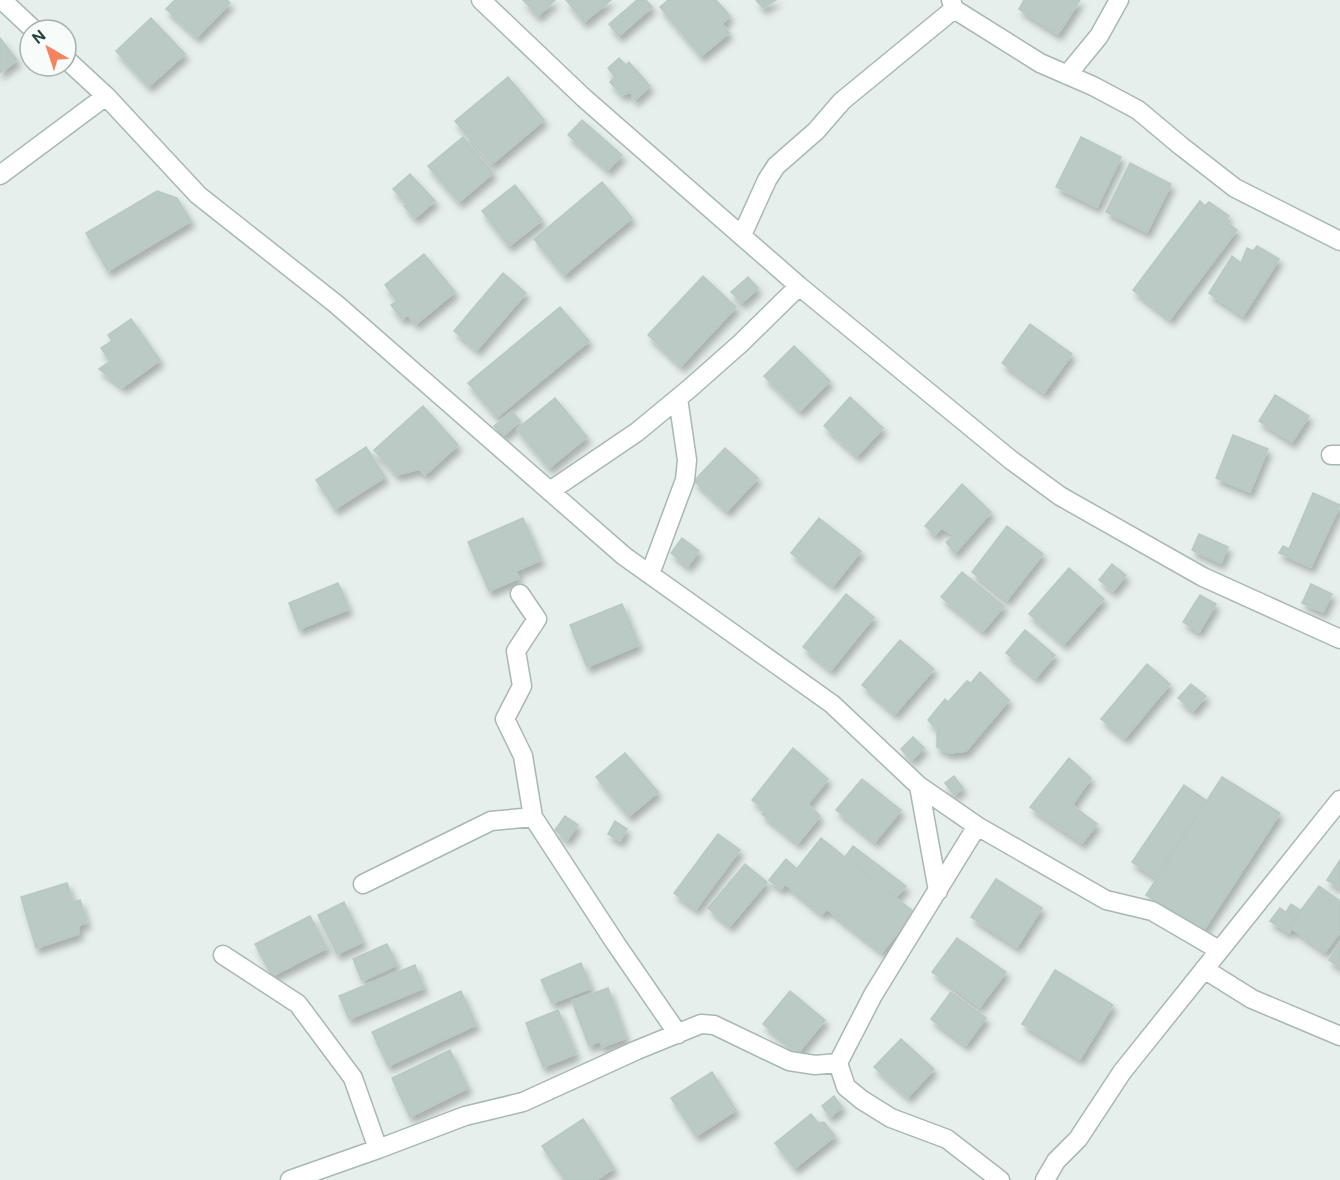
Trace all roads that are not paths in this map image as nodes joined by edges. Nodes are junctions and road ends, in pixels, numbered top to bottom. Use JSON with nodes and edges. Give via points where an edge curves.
{"nodes":[{"id":1,"x":2,"y":0,"type":"edge"},
{"id":2,"x":482,"y":0,"type":"edge"},
{"id":3,"x":1119,"y":0,"type":"edge"},
{"id":4,"x":952,"y":4,"type":"edge"},
{"id":5,"x":21,"y":18,"type":"edge"},
{"id":6,"x":78,"y":70,"type":"edge"},
{"id":7,"x":1066,"y":75,"type":"junction"},
{"id":8,"x":106,"y":96,"type":"junction"},
{"id":9,"x":0,"y":175,"type":"edge"},
{"id":10,"x":742,"y":235,"type":"junction"},
{"id":11,"x":1340,"y":241,"type":"edge"},
{"id":12,"x":800,"y":286,"type":"junction"},
{"id":13,"x":678,"y":398,"type":"junction"},
{"id":14,"x":550,"y":491,"type":"junction"},
{"id":15,"x":650,"y":574,"type":"junction"},
{"id":16,"x":520,"y":594,"type":"dead end"},
{"id":17,"x":1340,"y":639,"type":"edge"},
{"id":18,"x":919,"y":786,"type":"junction"},
{"id":19,"x":1340,"y":800,"type":"edge"},
{"id":20,"x":533,"y":817,"type":"junction"},
{"id":21,"x":977,"y":826,"type":"junction"},
{"id":22,"x":363,"y":884,"type":"dead end"},
{"id":23,"x":938,"y":891,"type":"junction"},
{"id":24,"x":1219,"y":950,"type":"junction"},
{"id":25,"x":223,"y":955,"type":"dead end"},
{"id":26,"x":1204,"y":969,"type":"junction"},
{"id":27,"x":678,"y":1034,"type":"junction"},
{"id":28,"x":1340,"y":1036,"type":"edge"},
{"id":29,"x":838,"y":1063,"type":"junction"},
{"id":30,"x":378,"y":1149,"type":"junction"},
{"id":31,"x":290,"y":1180,"type":"edge"},
{"id":32,"x":1000,"y":1180,"type":"edge"},
{"id":33,"x":1045,"y":1180,"type":"edge"}],
"edges":[{"from":1,"to":5,"type":"street"},
{"from":2,"to":10,"type":"street","via":[[584,98]]},
{"from":3,"to":7,"type":"street","via":[[1099,36]]},
{"from":4,"to":7,"type":"street","via":[[1040,63]]},
{"from":4,"to":10,"type":"street","via":[[842,101],[816,131],[776,166]]},
{"from":6,"to":8,"type":"street"},
{"from":7,"to":11,"type":"street","via":[[1138,110],[1235,188]]},
{"from":8,"to":9,"type":"street"},
{"from":8,"to":14,"type":"street","via":[[198,195],[336,304]]},
{"from":10,"to":12,"type":"street"},
{"from":12,"to":13,"type":"street"},
{"from":12,"to":17,"type":"street","via":[[960,420],[1060,496],[1203,577]]},
{"from":13,"to":14,"type":"street","via":[[637,432]]},
{"from":13,"to":15,"type":"street","via":[[687,460],[685,480]]},
{"from":14,"to":15,"type":"street"},
{"from":15,"to":18,"type":"street","via":[[832,704]]},
{"from":16,"to":20,"type":"street","via":[[537,620],[516,651],[522,686],[506,719],[523,756]]},
{"from":18,"to":21,"type":"street"},
{"from":18,"to":23,"type":"street"},
{"from":19,"to":24,"type":"street"},
{"from":20,"to":22,"type":"street","via":[[491,821]]},
{"from":20,"to":27,"type":"street"},
{"from":21,"to":23,"type":"street"},
{"from":21,"to":24,"type":"street","via":[[1106,900],[1152,911]]},
{"from":23,"to":29,"type":"street","via":[[873,995]]},
{"from":24,"to":26,"type":"street"},
{"from":25,"to":30,"type":"street","via":[[298,1004],[352,1078]]},
{"from":26,"to":28,"type":"street","via":[[1252,999]]},
{"from":26,"to":33,"type":"street","via":[[1122,1072],[1078,1139],[1056,1161]]},
{"from":27,"to":29,"type":"street","via":[[708,1024],[789,1061]]},
{"from":27,"to":30,"type":"street","via":[[523,1102],[465,1116]]},
{"from":29,"to":32,"type":"street","via":[[846,1087],[862,1100],[891,1118],[947,1139]]},
{"from":30,"to":31,"type":"street"}]}
